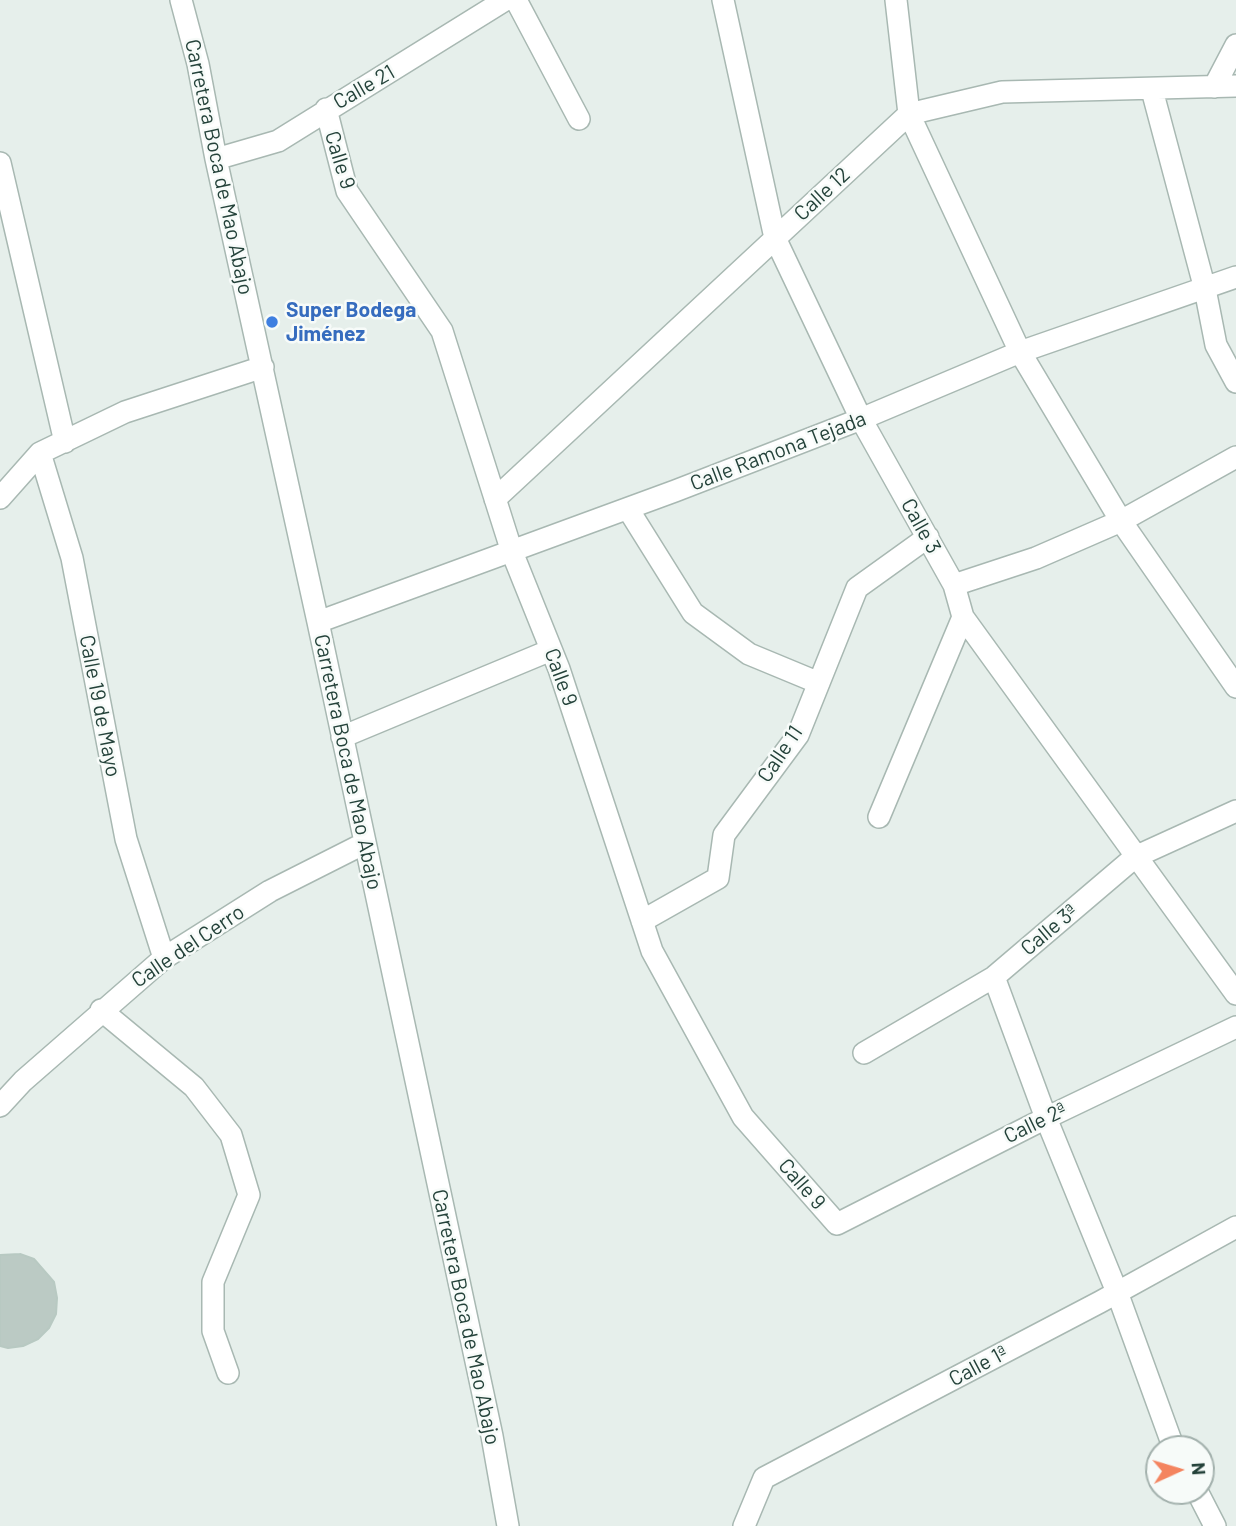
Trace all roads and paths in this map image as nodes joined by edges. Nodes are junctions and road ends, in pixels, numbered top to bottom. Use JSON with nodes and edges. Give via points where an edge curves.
{"nodes":[{"id":1,"x":181,"y":0,"type":"edge"},
{"id":2,"x":505,"y":0,"type":"edge"},
{"id":3,"x":516,"y":0,"type":"edge"},
{"id":4,"x":723,"y":0,"type":"edge"},
{"id":5,"x":896,"y":0,"type":"edge"},
{"id":6,"x":1236,"y":45,"type":"edge"},
{"id":7,"x":1236,"y":86,"type":"edge"},
{"id":8,"x":1214,"y":87,"type":"junction"},
{"id":9,"x":1152,"y":90,"type":"junction"},
{"id":10,"x":326,"y":109,"type":"junction"},
{"id":11,"x":909,"y":114,"type":"junction"},
{"id":12,"x":579,"y":119,"type":"dead end"},
{"id":13,"x":216,"y":159,"type":"junction"},
{"id":14,"x":0,"y":163,"type":"edge"},
{"id":15,"x":775,"y":238,"type":"junction"},
{"id":16,"x":1236,"y":277,"type":"edge"},
{"id":17,"x":1206,"y":289,"type":"junction"},
{"id":18,"x":1020,"y":352,"type":"junction"},
{"id":19,"x":263,"y":367,"type":"junction"},
{"id":20,"x":1236,"y":382,"type":"edge"},
{"id":21,"x":861,"y":419,"type":"junction"},
{"id":22,"x":65,"y":442,"type":"junction"},
{"id":23,"x":40,"y":453,"type":"junction"},
{"id":24,"x":1236,"y":457,"type":"edge"},
{"id":25,"x":0,"y":498,"type":"edge"},
{"id":26,"x":495,"y":499,"type":"junction"},
{"id":27,"x":628,"y":509,"type":"junction"},
{"id":28,"x":1121,"y":521,"type":"junction"},
{"id":29,"x":928,"y":537,"type":"junction"},
{"id":30,"x":512,"y":552,"type":"junction"},
{"id":31,"x":954,"y":585,"type":"junction"},
{"id":32,"x":963,"y":617,"type":"junction"},
{"id":33,"x":318,"y":622,"type":"junction"},
{"id":34,"x":551,"y":650,"type":"junction"},
{"id":35,"x":819,"y":683,"type":"junction"},
{"id":36,"x":1236,"y":687,"type":"edge"},
{"id":37,"x":342,"y":737,"type":"junction"},
{"id":38,"x":1236,"y":811,"type":"edge"},
{"id":39,"x":879,"y":817,"type":"dead end"},
{"id":40,"x":365,"y":843,"type":"junction"},
{"id":41,"x":1135,"y":857,"type":"junction"},
{"id":42,"x":642,"y":921,"type":"junction"},
{"id":43,"x":164,"y":958,"type":"junction"},
{"id":44,"x":994,"y":977,"type":"junction"},
{"id":45,"x":1236,"y":994,"type":"edge"},
{"id":46,"x":101,"y":1010,"type":"junction"},
{"id":47,"x":1236,"y":1027,"type":"edge"},
{"id":48,"x":864,"y":1053,"type":"dead end"},
{"id":49,"x":0,"y":1106,"type":"edge"},
{"id":50,"x":1045,"y":1118,"type":"junction"},
{"id":51,"x":837,"y":1224,"type":"joint"},
{"id":52,"x":1236,"y":1227,"type":"edge"},
{"id":53,"x":1117,"y":1292,"type":"junction"},
{"id":54,"x":228,"y":1373,"type":"dead end"},
{"id":55,"x":1169,"y":1435,"type":"edge"},
{"id":56,"x":1204,"y":1505,"type":"edge"},
{"id":57,"x":508,"y":1526,"type":"edge"},
{"id":58,"x":744,"y":1526,"type":"edge"},
{"id":59,"x":1215,"y":1526,"type":"edge"}],
"edges":[{"from":1,"to":13,"type":"street","name":"Carretera Boca de Mao Abajo"},
{"from":2,"to":10,"type":"street","name":"Calle 21"},
{"from":3,"to":12,"type":"street"},
{"from":4,"to":15,"type":"street","name":"Calle 3"},
{"from":5,"to":11,"type":"street"},
{"from":6,"to":8,"type":"street"},
{"from":7,"to":8,"type":"street","name":"Calle 12"},
{"from":8,"to":9,"type":"street","name":"Calle 12"},
{"from":9,"to":11,"type":"street","name":"Calle 12","via":[[1002,92]]},
{"from":9,"to":17,"type":"street"},
{"from":10,"to":13,"type":"street","name":"Calle 21","via":[[278,141]]},
{"from":10,"to":26,"type":"street","name":"Calle 9","via":[[347,191],[442,331]]},
{"from":11,"to":15,"type":"street","name":"Calle 12"},
{"from":11,"to":18,"type":"street"},
{"from":13,"to":19,"type":"street","name":"Carretera Boca de Mao Abajo"},
{"from":14,"to":22,"type":"street"},
{"from":15,"to":21,"type":"street","name":"Calle 3"},
{"from":15,"to":26,"type":"street","name":"Calle 12"},
{"from":16,"to":17,"type":"street","name":"Calle Ramona Tejada"},
{"from":17,"to":18,"type":"street","name":"Calle Ramona Tejada"},
{"from":17,"to":20,"type":"street","via":[[1216,345]]},
{"from":18,"to":21,"type":"street","name":"Calle Ramona Tejada"},
{"from":18,"to":28,"type":"street"},
{"from":19,"to":22,"type":"street","via":[[125,412]]},
{"from":19,"to":33,"type":"street","name":"Carretera Boca de Mao Abajo"},
{"from":21,"to":27,"type":"street","name":"Calle Ramona Tejada"},
{"from":21,"to":29,"type":"street","name":"Calle 3"},
{"from":22,"to":23,"type":"street"},
{"from":23,"to":25,"type":"street"},
{"from":23,"to":43,"type":"street","name":"Calle 19 de Mayo","via":[[72,558],[126,839]]},
{"from":24,"to":28,"type":"street"},
{"from":26,"to":30,"type":"street","name":"Calle 9"},
{"from":27,"to":30,"type":"street","name":"Calle Ramona Tejada"},
{"from":27,"to":35,"type":"street","via":[[693,613],[749,654]]},
{"from":28,"to":31,"type":"street","via":[[1036,558]]},
{"from":28,"to":36,"type":"street"},
{"from":29,"to":31,"type":"street","name":"Calle 3"},
{"from":29,"to":35,"type":"street","name":"Calle 11","via":[[857,588]]},
{"from":30,"to":33,"type":"street","name":"Calle Ramona Tejada"},
{"from":30,"to":34,"type":"street","name":"Calle 9"},
{"from":31,"to":32,"type":"street","name":"Calle 3"},
{"from":32,"to":39,"type":"street"},
{"from":32,"to":41,"type":"street","name":"Calle 3"},
{"from":33,"to":37,"type":"street","name":"Carretera Boca de Mao Abajo"},
{"from":34,"to":37,"type":"street"},
{"from":34,"to":42,"type":"street","name":"Calle 9"},
{"from":35,"to":42,"type":"street","name":"Calle 11","via":[[798,735],[724,835],[718,878]]},
{"from":37,"to":40,"type":"street","name":"Carretera Boca de Mao Abajo"},
{"from":38,"to":41,"type":"street","name":"Calle 3ª"},
{"from":40,"to":43,"type":"street","name":"Calle del Cerro","via":[[270,891]]},
{"from":40,"to":57,"type":"street","name":"Carretera Boca de Mao Abajo"},
{"from":41,"to":44,"type":"street","name":"Calle 3ª"},
{"from":41,"to":45,"type":"street","name":"Calle 3"},
{"from":42,"to":51,"type":"street","name":"Calle 9","via":[[652,950],[743,1116]]},
{"from":43,"to":46,"type":"street","name":"Calle del Cerro"},
{"from":44,"to":48,"type":"street","name":"Calle 3ª"},
{"from":44,"to":50,"type":"street"},
{"from":46,"to":49,"type":"street","name":"Calle del Cerro"},
{"from":46,"to":54,"type":"street","via":[[194,1087],[231,1135],[248,1195],[213,1282],[213,1331]]},
{"from":47,"to":50,"type":"street","name":"Calle 2ª"},
{"from":50,"to":51,"type":"street","name":"Calle 2ª"},
{"from":50,"to":53,"type":"street"},
{"from":52,"to":53,"type":"street","name":"Calle 1ª"},
{"from":53,"to":55,"type":"street"},
{"from":53,"to":58,"type":"street","name":"Calle 1ª","via":[[764,1478]]},
{"from":56,"to":59,"type":"street"}]}
